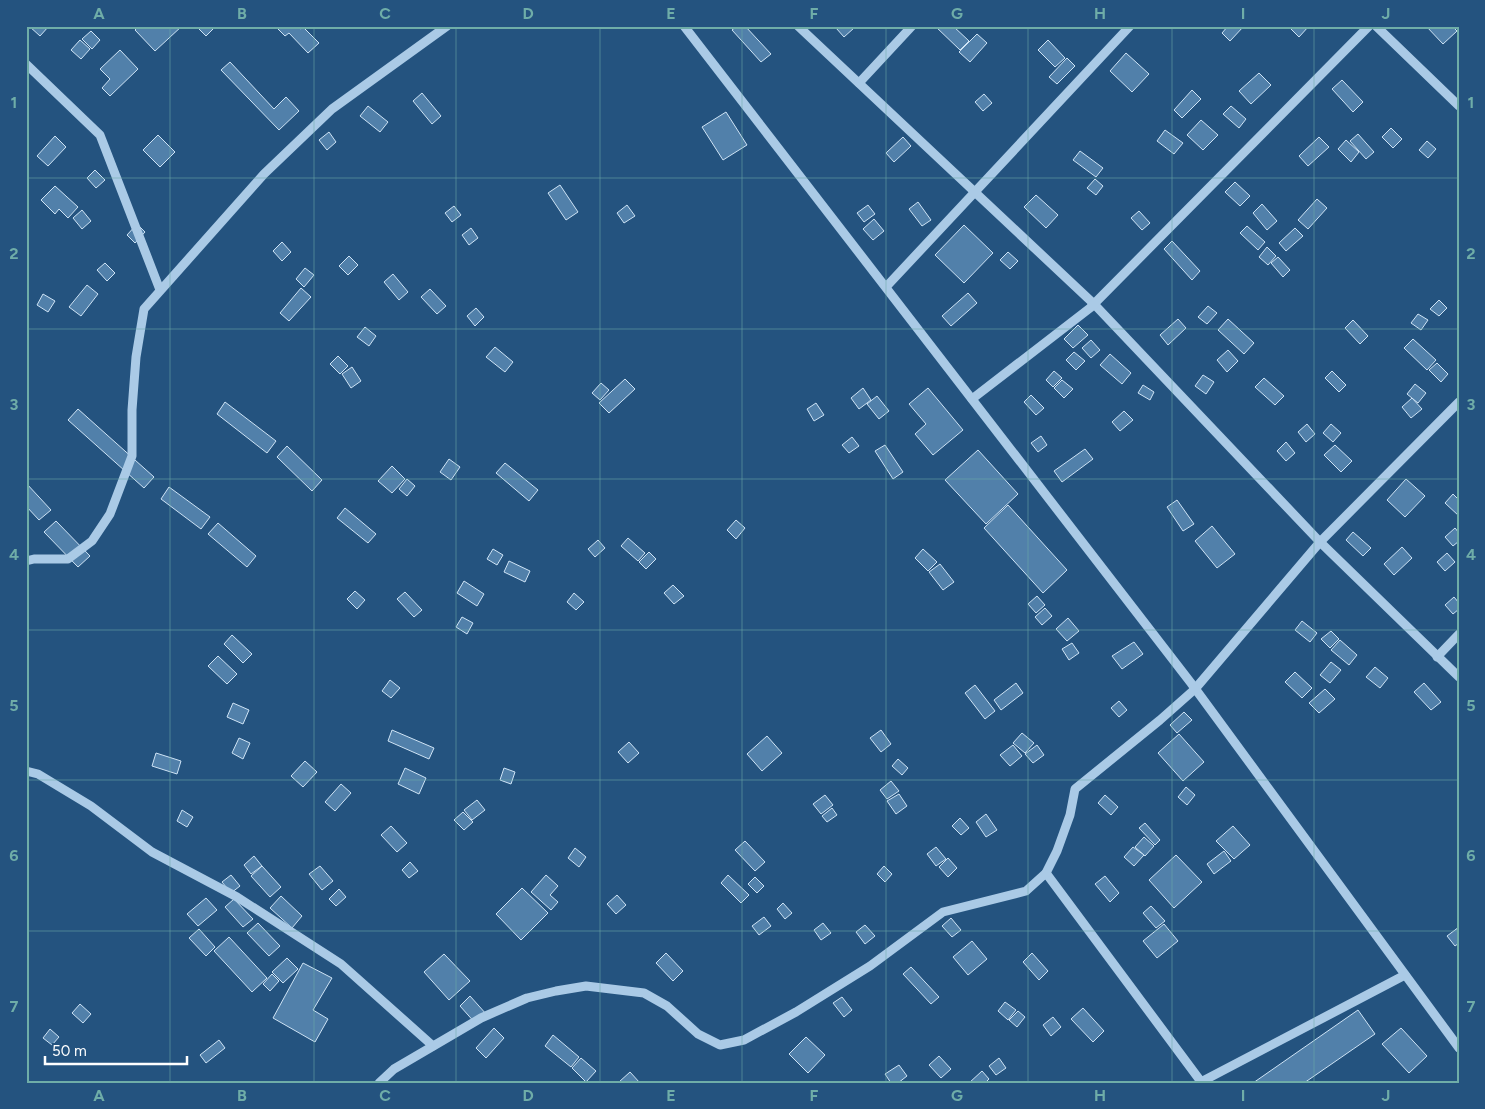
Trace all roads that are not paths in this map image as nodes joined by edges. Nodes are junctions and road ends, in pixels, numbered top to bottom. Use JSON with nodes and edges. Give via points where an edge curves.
{"nodes":[{"id":1,"x":447,"y":26,"type":"edge"},
{"id":2,"x":798,"y":26,"type":"edge"},
{"id":3,"x":912,"y":26,"type":"edge"},
{"id":4,"x":1130,"y":26,"type":"edge"},
{"id":5,"x":1369,"y":26,"type":"edge"},
{"id":6,"x":1376,"y":26,"type":"edge"},
{"id":7,"x":687,"y":28,"type":"edge"},
{"id":8,"x":26,"y":64,"type":"edge"},
{"id":9,"x":859,"y":83,"type":"junction"},
{"id":10,"x":1459,"y":106,"type":"edge"},
{"id":11,"x":975,"y":192,"type":"junction"},
{"id":12,"x":886,"y":287,"type":"junction"},
{"id":13,"x":160,"y":290,"type":"junction"},
{"id":14,"x":1094,"y":304,"type":"junction"},
{"id":15,"x":972,"y":399,"type":"junction"},
{"id":16,"x":1459,"y":402,"type":"edge"},
{"id":17,"x":1320,"y":542,"type":"junction"},
{"id":18,"x":26,"y":561,"type":"edge"},
{"id":19,"x":1459,"y":634,"type":"edge"},
{"id":20,"x":1438,"y":656,"type":"junction"},
{"id":21,"x":1459,"y":677,"type":"edge"},
{"id":22,"x":1195,"y":689,"type":"junction"},
{"id":23,"x":26,"y":770,"type":"edge"},
{"id":24,"x":1046,"y":873,"type":"junction"},
{"id":25,"x":1406,"y":975,"type":"junction"},
{"id":26,"x":433,"y":1046,"type":"junction"},
{"id":27,"x":1459,"y":1048,"type":"edge"},
{"id":28,"x":1201,"y":1082,"type":"edge"},
{"id":29,"x":379,"y":1083,"type":"edge"}],
"edges":[{"from":1,"to":13,"type":"street","via":[[332,109],[264,174]]},
{"from":2,"to":9,"type":"street"},
{"from":3,"to":9,"type":"street"},
{"from":4,"to":11,"type":"street"},
{"from":5,"to":14,"type":"street"},
{"from":6,"to":10,"type":"street"},
{"from":7,"to":12,"type":"street"},
{"from":8,"to":13,"type":"street","via":[[100,136]]},
{"from":9,"to":11,"type":"street"},
{"from":11,"to":12,"type":"street"},
{"from":11,"to":14,"type":"street"},
{"from":12,"to":15,"type":"street"},
{"from":13,"to":18,"type":"street","via":[[144,309],[136,357],[132,456],[110,514],[92,540],[68,559]]},
{"from":14,"to":15,"type":"street"},
{"from":14,"to":17,"type":"street"},
{"from":15,"to":22,"type":"street"},
{"from":16,"to":17,"type":"street"},
{"from":17,"to":20,"type":"street"},
{"from":17,"to":22,"type":"street"},
{"from":19,"to":20,"type":"street"},
{"from":20,"to":21,"type":"street"},
{"from":22,"to":24,"type":"street","via":[[1075,789],[1058,851]]},
{"from":22,"to":25,"type":"street"},
{"from":23,"to":26,"type":"street","via":[[91,806],[152,852],[237,897],[340,964]]},
{"from":24,"to":26,"type":"street","via":[[1026,891],[942,912],[870,966],[744,1040],[720,1045],[698,1034],[667,1006],[644,993],[586,986],[527,998],[481,1018]]},
{"from":24,"to":28,"type":"street"},
{"from":25,"to":27,"type":"street"},
{"from":25,"to":28,"type":"street"},
{"from":26,"to":29,"type":"street","via":[[394,1069]]}]}
